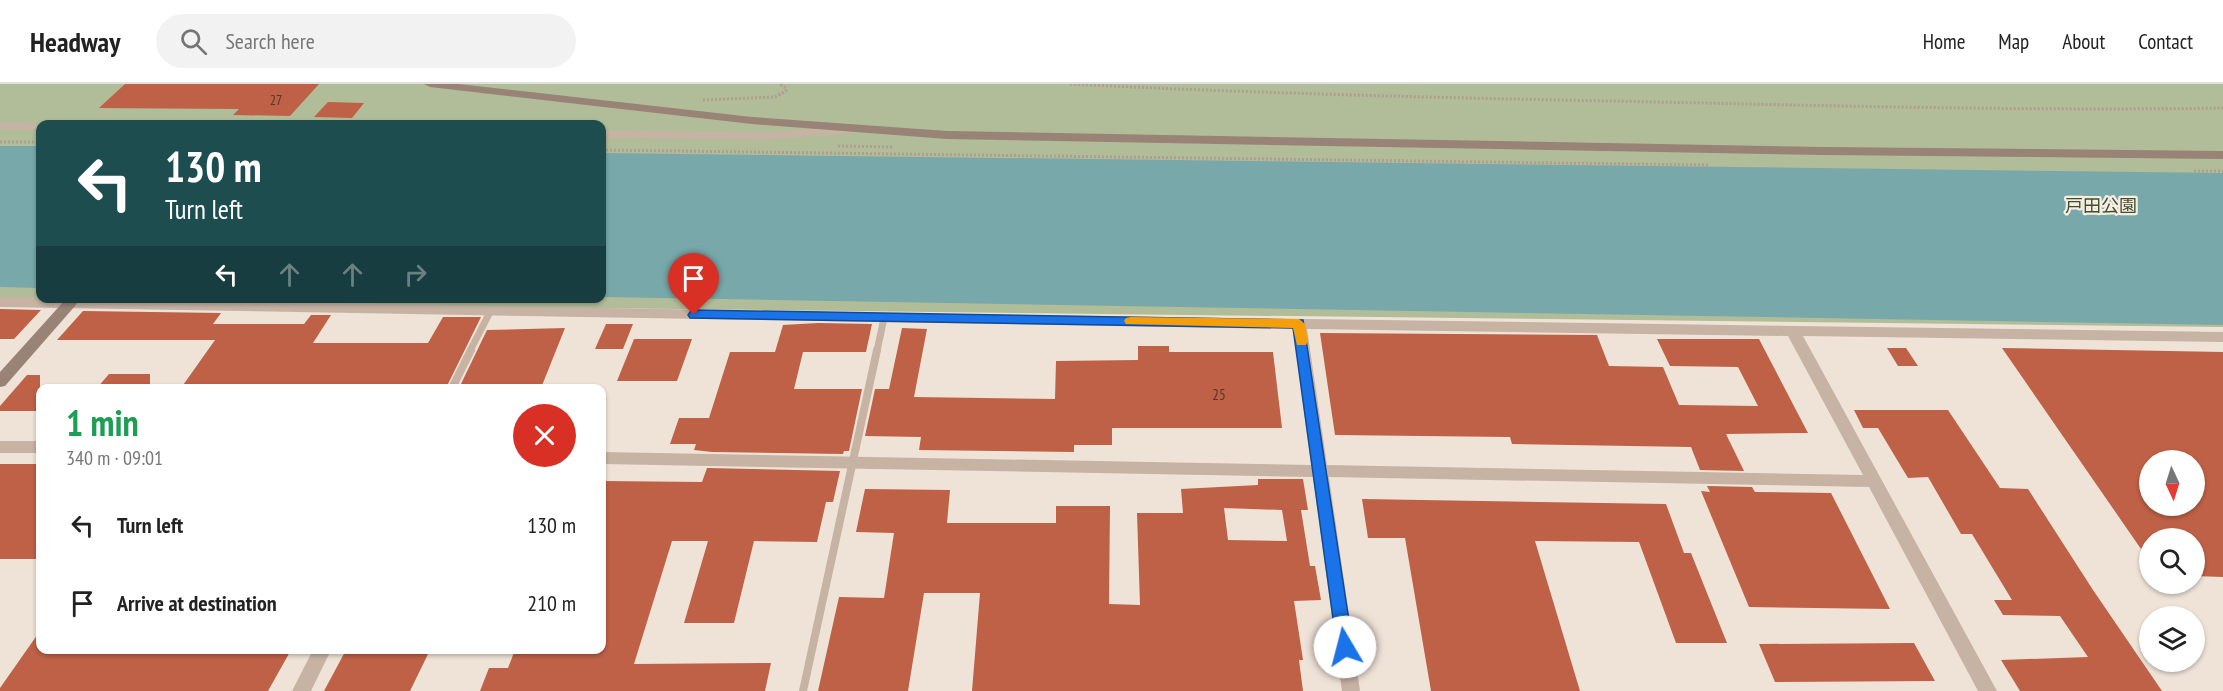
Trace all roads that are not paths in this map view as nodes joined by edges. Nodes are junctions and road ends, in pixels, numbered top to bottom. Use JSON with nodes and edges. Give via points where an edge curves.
{"nodes":[{"id":1,"x":430,"y":84,"type":"edge"},
{"id":2,"x":0,"y":126,"type":"edge"},
{"id":3,"x":36,"y":127,"type":"edge"},
{"id":4,"x":852,"y":130,"type":"junction"},
{"id":5,"x":606,"y":134,"type":"edge"},
{"id":6,"x":2223,"y":155,"type":"edge"},
{"id":7,"x":0,"y":302,"type":"edge"},
{"id":8,"x":36,"y":303,"type":"edge"},
{"id":9,"x":70,"y":303,"type":"joint"},
{"id":10,"x":492,"y":310,"type":"junction"},
{"id":11,"x":884,"y":318,"type":"junction"},
{"id":12,"x":1299,"y":324,"type":"junction"},
{"id":13,"x":1793,"y":331,"type":"junction"},
{"id":14,"x":2223,"y":337,"type":"edge"},
{"id":15,"x":0,"y":382,"type":"edge"},
{"id":16,"x":454,"y":384,"type":"edge"},
{"id":17,"x":0,"y":447,"type":"edge"},
{"id":18,"x":36,"y":447,"type":"edge"},
{"id":19,"x":606,"y":458,"type":"edge"},
{"id":20,"x":853,"y":463,"type":"junction"},
{"id":21,"x":1319,"y":470,"type":"junction"},
{"id":22,"x":1875,"y":481,"type":"junction"},
{"id":23,"x":319,"y":654,"type":"edge"},
{"id":24,"x":301,"y":691,"type":"edge"},
{"id":25,"x":803,"y":691,"type":"edge"},
{"id":26,"x":1351,"y":691,"type":"edge"},
{"id":27,"x":1988,"y":691,"type":"edge"}],
"edges":[{"from":1,"to":4,"type":"street","via":[[682,115]]},
{"from":2,"to":3,"type":"lane"},
{"from":4,"to":5,"type":"lane","via":[[766,136]]},
{"from":4,"to":6,"type":"street","via":[[1021,138]]},
{"from":7,"to":8,"type":"street"},
{"from":9,"to":10,"type":"street"},
{"from":9,"to":15,"type":"street"},
{"from":10,"to":11,"type":"street"},
{"from":10,"to":16,"type":"lane"},
{"from":11,"to":12,"type":"street"},
{"from":11,"to":20,"type":"lane"},
{"from":12,"to":13,"type":"street"},
{"from":12,"to":21,"type":"street"},
{"from":13,"to":14,"type":"street"},
{"from":13,"to":22,"type":"street"},
{"from":17,"to":18,"type":"street"},
{"from":19,"to":20,"type":"street"},
{"from":20,"to":21,"type":"street"},
{"from":20,"to":25,"type":"lane"},
{"from":21,"to":22,"type":"street"},
{"from":21,"to":26,"type":"street"},
{"from":22,"to":27,"type":"street"},
{"from":23,"to":24,"type":"street"}]}
